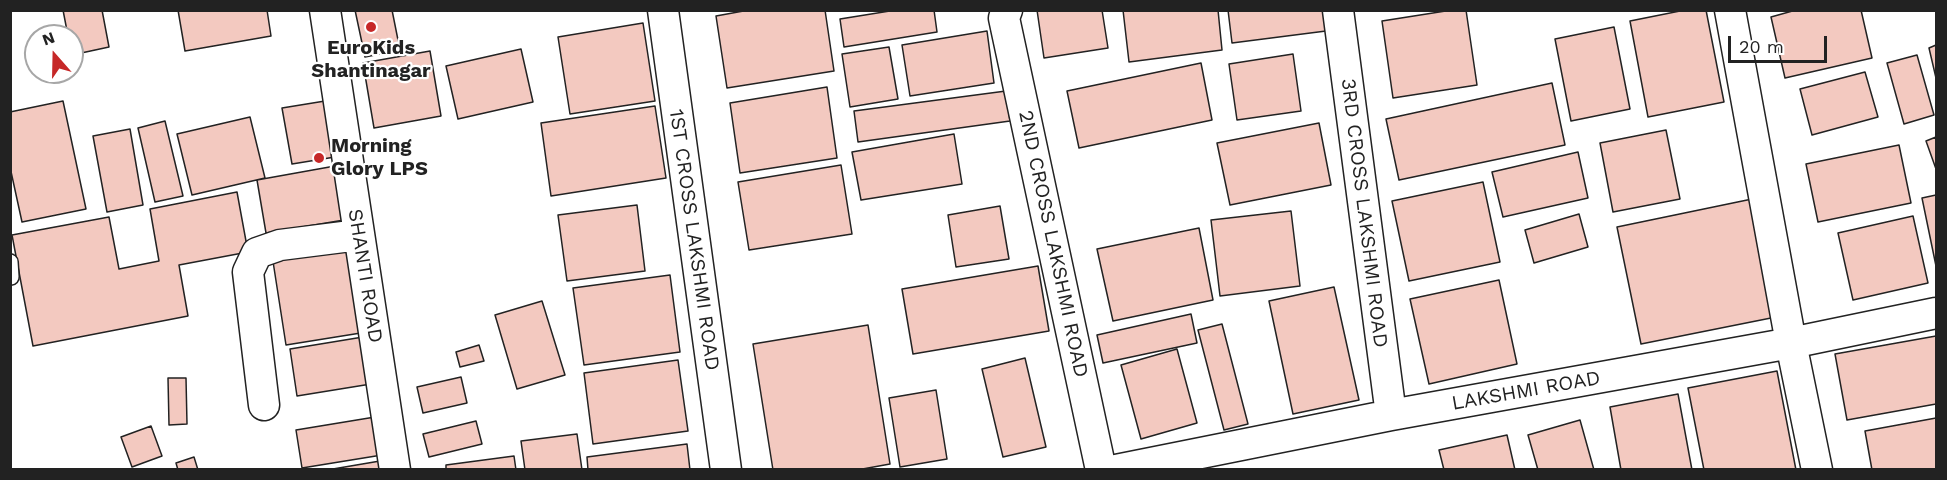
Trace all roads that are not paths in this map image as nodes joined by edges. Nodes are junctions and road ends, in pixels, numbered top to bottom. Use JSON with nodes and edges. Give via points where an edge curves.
{"nodes":[{"id":1,"x":325,"y":10,"type":"edge"},
{"id":2,"x":663,"y":10,"type":"edge"},
{"id":3,"x":1338,"y":10,"type":"edge"},
{"id":4,"x":1730,"y":10,"type":"edge"},
{"id":5,"x":1006,"y":14,"type":"edge"},
{"id":6,"x":359,"y":235,"type":"junction"},
{"id":7,"x":1936,"y":313,"type":"edge"},
{"id":8,"x":1791,"y":343,"type":"junction"},
{"id":9,"x":264,"y":405,"type":"dead end"},
{"id":10,"x":1391,"y":415,"type":"junction"},
{"id":11,"x":395,"y":470,"type":"edge"},
{"id":12,"x":726,"y":470,"type":"edge"},
{"id":13,"x":1101,"y":470,"type":"edge"},
{"id":14,"x":1116,"y":470,"type":"edge"},
{"id":15,"x":1817,"y":470,"type":"edge"}],
"edges":[{"from":1,"to":6,"type":"street","name":"SHANTI ROAD"},
{"from":2,"to":12,"type":"street","name":"1ST CROSS LAKSHMI ROAD"},
{"from":3,"to":10,"type":"street","name":"3RD CROSS LAKSHMI ROAD"},
{"from":4,"to":8,"type":"street"},
{"from":5,"to":13,"type":"street","name":"2ND CROSS LAKSHMI ROAD"},
{"from":6,"to":9,"type":"street","via":[[280,245],[257,253],[248,272]]},
{"from":6,"to":11,"type":"street","name":"SHANTI ROAD"},
{"from":7,"to":8,"type":"street","name":"LAKSHMI ROAD"},
{"from":8,"to":10,"type":"street","name":"LAKSHMI ROAD"},
{"from":8,"to":15,"type":"street"},
{"from":10,"to":14,"type":"street","name":"LAKSHMI ROAD"}]}
